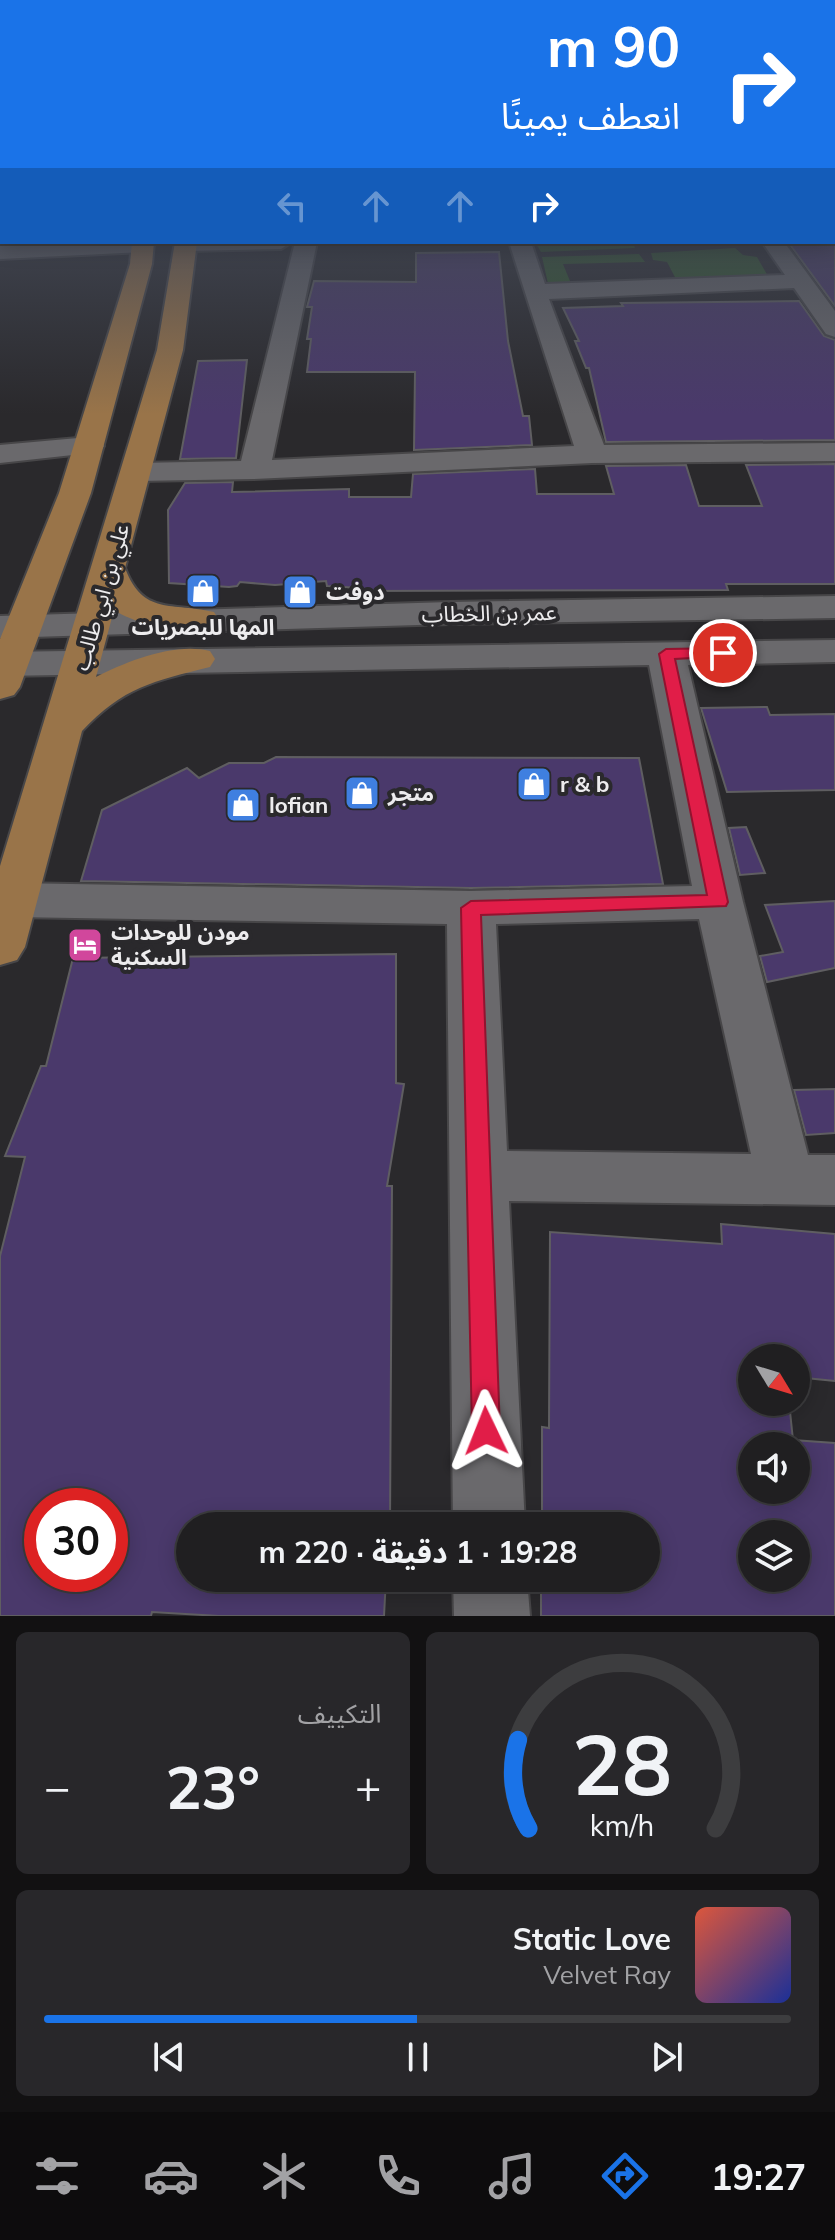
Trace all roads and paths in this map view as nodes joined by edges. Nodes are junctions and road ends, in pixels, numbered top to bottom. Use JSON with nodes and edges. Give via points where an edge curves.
{"nodes":[{"id":1,"x":141,"y":262,"type":"edge"},
{"id":2,"x":183,"y":262,"type":"edge"},
{"id":3,"x":301,"y":262,"type":"edge"},
{"id":4,"x":526,"y":262,"type":"edge"},
{"id":5,"x":788,"y":262,"type":"edge"},
{"id":6,"x":802,"y":281,"type":"junction"},
{"id":7,"x":535,"y":292,"type":"junction"},
{"id":8,"x":835,"y":329,"type":"edge"},
{"id":9,"x":89,"y":446,"type":"junction"},
{"id":10,"x":835,"y":452,"type":"edge"},
{"id":11,"x":0,"y":454,"type":"edge"},
{"id":12,"x":592,"y":454,"type":"junction"},
{"id":13,"x":254,"y":470,"type":"junction"},
{"id":14,"x":137,"y":472,"type":"junction"},
{"id":15,"x":109,"y":569,"type":"junction"},
{"id":16,"x":835,"y":607,"type":"edge"},
{"id":17,"x":8,"y":618,"type":"edge"},
{"id":18,"x":201,"y":620,"type":"junction"},
{"id":19,"x":94,"y":623,"type":"junction"},
{"id":20,"x":835,"y":651,"type":"edge"},
{"id":21,"x":666,"y":654,"type":"junction"},
{"id":22,"x":196,"y":659,"type":"junction"},
{"id":23,"x":83,"y":661,"type":"junction"},
{"id":24,"x":3,"y":671,"type":"edge"},
{"id":25,"x":64,"y":726,"type":"junction"},
{"id":26,"x":14,"y":900,"type":"junction"},
{"id":27,"x":719,"y":902,"type":"junction"},
{"id":28,"x":471,"y":908,"type":"junction"},
{"id":29,"x":0,"y":947,"type":"edge"},
{"id":30,"x":478,"y":1176,"type":"junction"},
{"id":31,"x":810,"y":1180,"type":"edge"},
{"id":32,"x":489,"y":1512,"type":"edge"},
{"id":33,"x":491,"y":1592,"type":"edge"},
{"id":34,"x":492,"y":1616,"type":"edge"}],
"edges":[{"from":1,"to":9,"type":"main road"},
{"from":2,"to":14,"type":"main road","name":"علي بن ابي طالب","via":[[170,350]]},
{"from":3,"to":13,"type":"street"},
{"from":4,"to":7,"type":"street"},
{"from":5,"to":6,"type":"street"},
{"from":6,"to":7,"type":"street"},
{"from":6,"to":8,"type":"street"},
{"from":7,"to":12,"type":"street"},
{"from":9,"to":11,"type":"street"},
{"from":9,"to":17,"type":"main road","via":[[45,570],[23,590]]},
{"from":10,"to":12,"type":"street"},
{"from":12,"to":13,"type":"street"},
{"from":13,"to":14,"type":"street"},
{"from":14,"to":15,"type":"main road","name":"علي بن ابي طالب"},
{"from":15,"to":18,"type":"main road","via":[[117,593],[130,605]]},
{"from":15,"to":19,"type":"main road","name":"علي بن ابي طالب"},
{"from":16,"to":18,"type":"street","name":"عمر بن الخطاب"},
{"from":17,"to":19,"type":"street","name":"عمر بن الخطاب"},
{"from":17,"to":24,"type":"main road"},
{"from":18,"to":19,"type":"street","name":"عمر بن الخطاب"},
{"from":19,"to":23,"type":"main road","name":"علي بن ابي طالب"},
{"from":20,"to":21,"type":"street","name":"عمر بن الخطاب"},
{"from":21,"to":22,"type":"street","name":"عمر بن الخطاب"},
{"from":21,"to":27,"type":"street"},
{"from":22,"to":23,"type":"street","name":"عمر بن الخطاب"},
{"from":22,"to":25,"type":"main road","via":[[153,666],[116,681],[89,699]]},
{"from":23,"to":24,"type":"street","name":"عمر بن الخطاب"},
{"from":23,"to":25,"type":"main road","name":"علي بن ابي طالب"},
{"from":25,"to":26,"type":"main road","name":"علي بن ابي طالب"},
{"from":26,"to":28,"type":"street"},
{"from":26,"to":29,"type":"main road","name":"علي بن ابي طالب"},
{"from":27,"to":28,"type":"street"},
{"from":27,"to":31,"type":"street"},
{"from":28,"to":30,"type":"street"},
{"from":30,"to":31,"type":"street"},
{"from":30,"to":32,"type":"street"},
{"from":33,"to":34,"type":"street"}]}
